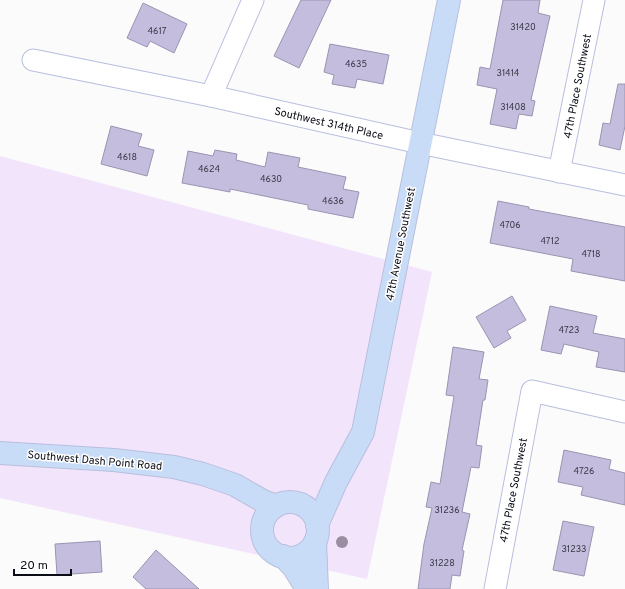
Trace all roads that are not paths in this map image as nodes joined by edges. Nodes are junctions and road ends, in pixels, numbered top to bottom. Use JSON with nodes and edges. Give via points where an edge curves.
{"nodes":[{"id":1,"x":253,"y":0,"type":"edge"},
{"id":2,"x":449,"y":0,"type":"edge"},
{"id":3,"x":594,"y":0,"type":"edge"},
{"id":4,"x":33,"y":60,"type":"dead end"},
{"id":5,"x":211,"y":96,"type":"junction"},
{"id":6,"x":420,"y":143,"type":"junction"},
{"id":7,"x":559,"y":172,"type":"junction"},
{"id":8,"x":625,"y":185,"type":"edge"},
{"id":9,"x":625,"y":412,"type":"edge"},
{"id":10,"x":0,"y":453,"type":"edge"},
{"id":11,"x":336,"y":482,"type":"junction"},
{"id":12,"x":235,"y":485,"type":"junction"},
{"id":13,"x":283,"y":504,"type":"junction"},
{"id":14,"x":262,"y":532,"type":"junction"},
{"id":15,"x":316,"y":533,"type":"junction"},
{"id":16,"x":283,"y":556,"type":"junction"},
{"id":17,"x":307,"y":589,"type":"edge"},
{"id":18,"x":317,"y":589,"type":"edge"},
{"id":19,"x":495,"y":589,"type":"edge"}],
"edges":[{"from":1,"to":5,"type":"street"},
{"from":2,"to":6,"type":"main road","name":"47th Avenue Southwest"},
{"from":3,"to":7,"type":"street","name":"47th Place Southwest"},
{"from":4,"to":5,"type":"street","name":"Southwest 314th Place"},
{"from":5,"to":6,"type":"street","name":"Southwest 314th Place"},
{"from":6,"to":7,"type":"street","name":"Southwest 314th Place"},
{"from":6,"to":11,"type":"main road","name":"47th Avenue Southwest","via":[[363,432]]},
{"from":7,"to":8,"type":"street","name":"Southwest 314th Place"},
{"from":9,"to":19,"type":"street","name":"47th Place Southwest","via":[[532,391]]},
{"from":10,"to":12,"type":"main road","name":"Southwest Dash Point Road","via":[[114,460],[174,467]]},
{"from":11,"to":13,"type":"main road","via":[[311,495]]},
{"from":11,"to":15,"type":"main road","name":"47th Avenue Southwest"},
{"from":12,"to":13,"type":"main road","name":"Southwest Dash Point Road","via":[[263,501]]},
{"from":12,"to":14,"type":"main road","via":[[252,508]]},
{"from":13,"to":14,"type":"main road","via":[[270,510],[265,517]]},
{"from":13,"to":15,"type":"main road","via":[[297,503],[310,511],[315,517]]},
{"from":14,"to":16,"type":"main road","via":[[266,545],[276,554]]},
{"from":15,"to":16,"type":"main road","via":[[312,547],[307,552],[295,557]]},
{"from":15,"to":18,"type":"main road"},
{"from":16,"to":17,"type":"main road"}]}
